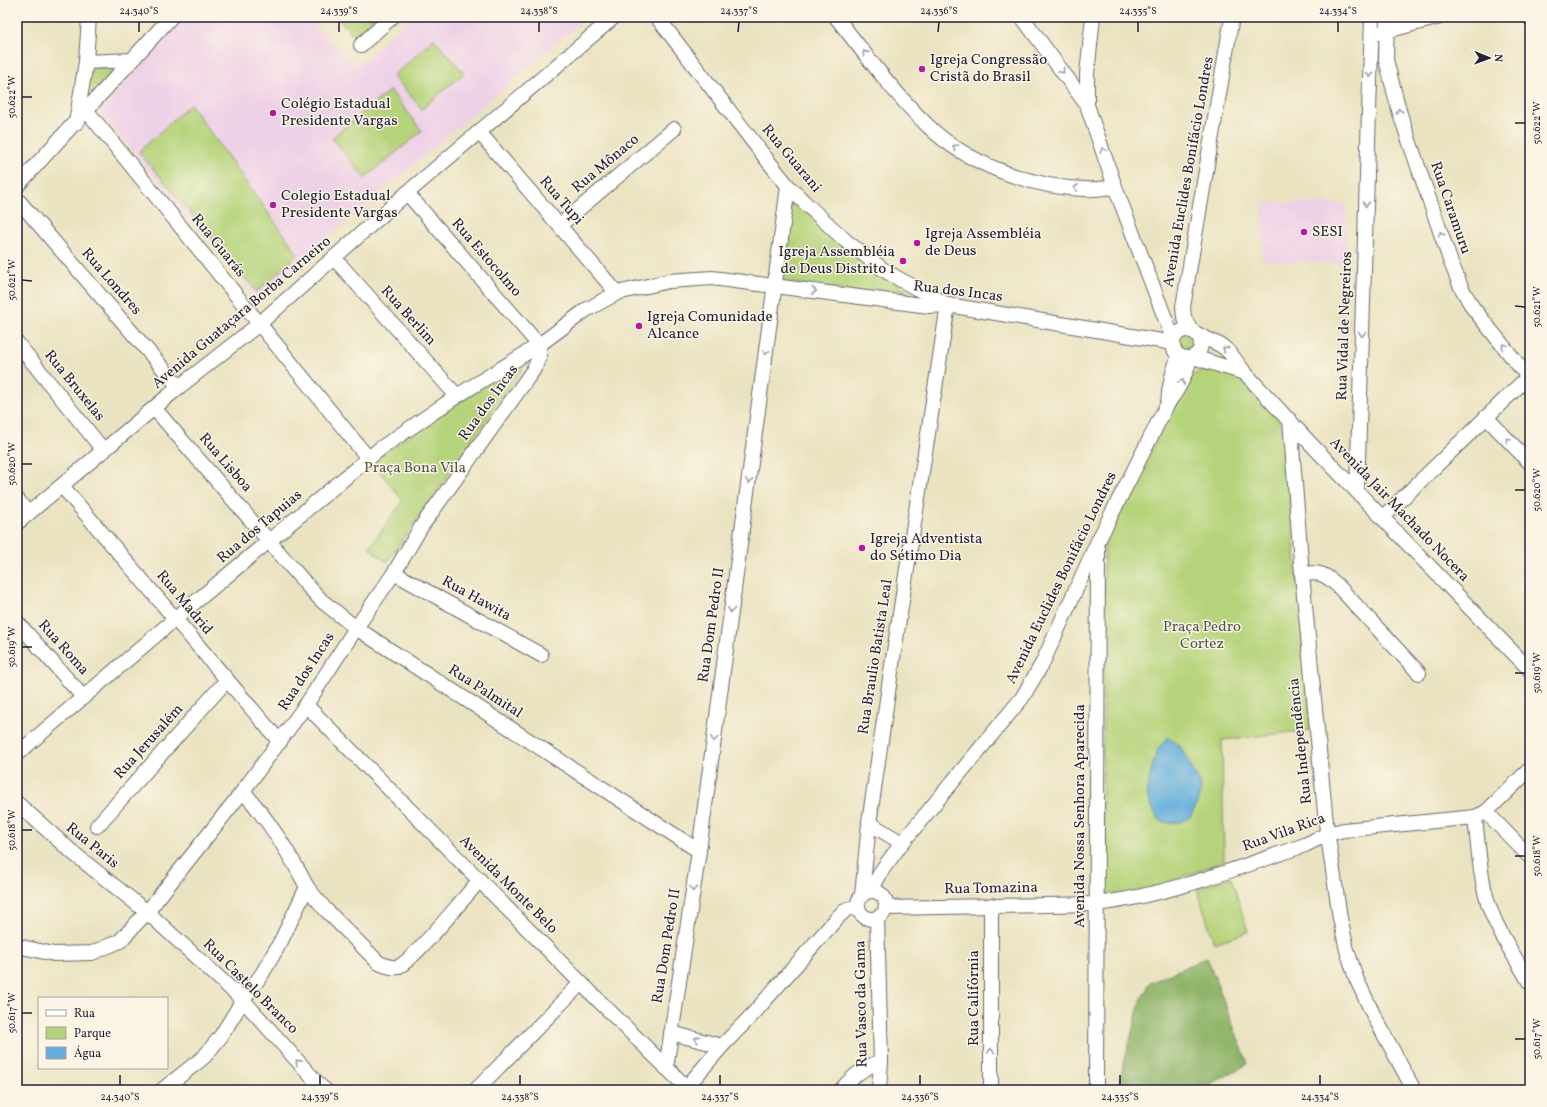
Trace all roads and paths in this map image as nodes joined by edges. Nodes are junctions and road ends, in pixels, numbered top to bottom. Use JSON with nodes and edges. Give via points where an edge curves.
{"nodes":[{"id":1,"x":89,"y":17,"type":"edge"},
{"id":2,"x":171,"y":17,"type":"edge"},
{"id":3,"x":392,"y":17,"type":"edge"},
{"id":4,"x":614,"y":17,"type":"edge"},
{"id":5,"x":657,"y":17,"type":"edge"},
{"id":6,"x":836,"y":17,"type":"edge"},
{"id":7,"x":1022,"y":17,"type":"edge"},
{"id":8,"x":1093,"y":17,"type":"edge"},
{"id":9,"x":1232,"y":17,"type":"edge"},
{"id":10,"x":1372,"y":17,"type":"edge"},
{"id":11,"x":1440,"y":17,"type":"edge"},
{"id":12,"x":1386,"y":24,"type":"edge"},
{"id":13,"x":1371,"y":36,"type":"junction"},
{"id":14,"x":361,"y":45,"type":"dead end"},
{"id":15,"x":133,"y":60,"type":"junction"},
{"id":16,"x":86,"y":62,"type":"junction"},
{"id":17,"x":1087,"y":105,"type":"junction"},
{"id":18,"x":87,"y":111,"type":"junction"},
{"id":19,"x":76,"y":123,"type":"junction"},
{"id":20,"x":674,"y":129,"type":"dead end"},
{"id":21,"x":479,"y":132,"type":"junction"},
{"id":22,"x":17,"y":186,"type":"edge"},
{"id":23,"x":788,"y":186,"type":"junction"},
{"id":24,"x":1115,"y":187,"type":"junction"},
{"id":25,"x":407,"y":193,"type":"junction"},
{"id":26,"x":17,"y":199,"type":"edge"},
{"id":27,"x":560,"y":225,"type":"junction"},
{"id":28,"x":334,"y":258,"type":"junction"},
{"id":29,"x":775,"y":286,"type":"junction"},
{"id":30,"x":617,"y":293,"type":"junction"},
{"id":31,"x":948,"y":305,"type":"junction"},
{"id":32,"x":258,"y":324,"type":"junction"},
{"id":33,"x":1194,"y":333,"type":"junction"},
{"id":34,"x":1173,"y":341,"type":"junction"},
{"id":35,"x":17,"y":343,"type":"edge"},
{"id":36,"x":539,"y":345,"type":"junction"},
{"id":37,"x":1187,"y":357,"type":"junction"},
{"id":38,"x":1245,"y":373,"type":"junction"},
{"id":39,"x":1529,"y":376,"type":"edge"},
{"id":40,"x":179,"y":387,"type":"junction"},
{"id":41,"x":457,"y":396,"type":"junction"},
{"id":42,"x":154,"y":408,"type":"junction"},
{"id":43,"x":1486,"y":417,"type":"junction"},
{"id":44,"x":1290,"y":420,"type":"junction"},
{"id":45,"x":104,"y":451,"type":"junction"},
{"id":46,"x":368,"y":458,"type":"junction"},
{"id":47,"x":1530,"y":463,"type":"edge"},
{"id":48,"x":62,"y":486,"type":"junction"},
{"id":49,"x":1357,"y":491,"type":"junction"},
{"id":50,"x":17,"y":499,"type":"edge"},
{"id":51,"x":28,"y":514,"type":"junction"},
{"id":52,"x":1382,"y":518,"type":"junction"},
{"id":53,"x":17,"y":523,"type":"edge"},
{"id":54,"x":270,"y":541,"type":"junction"},
{"id":55,"x":1098,"y":541,"type":"junction"},
{"id":56,"x":394,"y":573,"type":"junction"},
{"id":57,"x":1302,"y":574,"type":"junction"},
{"id":58,"x":176,"y":618,"type":"junction"},
{"id":59,"x":17,"y":622,"type":"edge"},
{"id":60,"x":356,"y":628,"type":"junction"},
{"id":61,"x":541,"y":655,"type":"dead end"},
{"id":62,"x":1530,"y":670,"type":"edge"},
{"id":63,"x":1419,"y":673,"type":"dead end"},
{"id":64,"x":227,"y":680,"type":"junction"},
{"id":65,"x":83,"y":697,"type":"junction"},
{"id":66,"x":306,"y":705,"type":"junction"},
{"id":67,"x":280,"y":742,"type":"junction"},
{"id":68,"x":17,"y":754,"type":"edge"},
{"id":69,"x":1530,"y":769,"type":"edge"},
{"id":70,"x":243,"y":791,"type":"junction"},
{"id":71,"x":17,"y":804,"type":"edge"},
{"id":72,"x":1481,"y":815,"type":"junction"},
{"id":73,"x":869,"y":823,"type":"junction"},
{"id":74,"x":97,"y":826,"type":"dead end"},
{"id":75,"x":1327,"y":834,"type":"junction"},
{"id":76,"x":902,"y":843,"type":"junction"},
{"id":77,"x":699,"y":851,"type":"junction"},
{"id":78,"x":1530,"y":857,"type":"edge"},
{"id":79,"x":480,"y":880,"type":"junction"},
{"id":80,"x":307,"y":887,"type":"junction"},
{"id":81,"x":864,"y":898,"type":"junction"},
{"id":82,"x":1097,"y":904,"type":"junction"},
{"id":83,"x":992,"y":905,"type":"junction"},
{"id":84,"x":147,"y":912,"type":"junction"},
{"id":85,"x":881,"y":913,"type":"junction"},
{"id":86,"x":17,"y":946,"type":"edge"},
{"id":87,"x":581,"y":983,"type":"junction"},
{"id":88,"x":1530,"y":983,"type":"edge"},
{"id":89,"x":243,"y":1000,"type":"junction"},
{"id":90,"x":671,"y":1033,"type":"junction"},
{"id":91,"x":722,"y":1046,"type":"junction"},
{"id":92,"x":881,"y":1061,"type":"junction"},
{"id":93,"x":666,"y":1068,"type":"junction"},
{"id":94,"x":685,"y":1088,"type":"edge"},
{"id":95,"x":162,"y":1090,"type":"edge"},
{"id":96,"x":325,"y":1090,"type":"edge"},
{"id":97,"x":476,"y":1090,"type":"edge"},
{"id":98,"x":841,"y":1090,"type":"edge"},
{"id":99,"x":879,"y":1090,"type":"edge"},
{"id":100,"x":991,"y":1090,"type":"edge"},
{"id":101,"x":1096,"y":1090,"type":"edge"},
{"id":102,"x":1414,"y":1090,"type":"edge"}],
"edges":[{"from":1,"to":16,"type":"street"},
{"from":2,"to":15,"type":"street"},
{"from":3,"to":14,"type":"street"},
{"from":4,"to":21,"type":"street","name":"Avenida Guataçara Borba Carneiro"},
{"from":5,"to":23,"type":"street","name":"Rua Guarani"},
{"from":24,"to":6,"type":"street","one_way":true,"via":[[1086,189],[1052,186],[1018,177],[985,164],[956,148],[928,127]]},
{"from":7,"to":17,"type":"street","one_way":true},
{"from":8,"to":17,"type":"street","via":[[1086,74]]},
{"from":9,"to":33,"type":"street","name":"Avenida Euclides Bonifácio Londres","via":[[1183,307],[1184,317]]},
{"from":10,"to":13,"type":"street","name":"Rua Vidal de Negreiros"},
{"from":11,"to":12,"type":"street"},
{"from":12,"to":13,"type":"street"},
{"from":39,"to":12,"type":"street","name":"Rua Caramuru","one_way":true,"via":[[1473,308],[1461,287],[1437,225],[1400,114],[1386,60]]},
{"from":13,"to":49,"type":"street","name":"Rua Vidal de Negreiros","one_way":true},
{"from":15,"to":16,"type":"street"},
{"from":15,"to":18,"type":"street"},
{"from":16,"to":19,"type":"street"},
{"from":24,"to":17,"type":"street","one_way":true},
{"from":18,"to":19,"type":"street"},
{"from":18,"to":32,"type":"street","name":"Rua Guarás"},
{"from":19,"to":22,"type":"street"},
{"from":20,"to":27,"type":"street","name":"Rua Mônaco"},
{"from":21,"to":25,"type":"street","name":"Avenida Guataçara Borba Carneiro"},
{"from":21,"to":27,"type":"street","name":"Rua Tupi"},
{"from":23,"to":29,"type":"street","name":"Rua Dom Pedro II"},
{"from":23,"to":31,"type":"street","name":"Rua Guarani","via":[[846,241],[884,270]]},
{"from":24,"to":34,"type":"street"},
{"from":25,"to":28,"type":"street","name":"Avenida Guataçara Borba Carneiro"},
{"from":25,"to":36,"type":"street","name":"Rua Estocolmo"},
{"from":26,"to":40,"type":"street","name":"Rua Londres"},
{"from":27,"to":30,"type":"street","name":"Rua Tupi"},
{"from":28,"to":32,"type":"street","name":"Avenida Guataçara Borba Carneiro"},
{"from":28,"to":41,"type":"street","name":"Rua Berlim"},
{"from":29,"to":30,"type":"street","name":"Rua dos Incas","via":[[712,278],[669,281]]},
{"from":29,"to":31,"type":"street","name":"Rua dos Incas","one_way":true,"via":[[929,306]]},
{"from":29,"to":77,"type":"street","name":"Rua Dom Pedro II","one_way":true},
{"from":30,"to":36,"type":"street","name":"Rua dos Incas","via":[[586,310]]},
{"from":31,"to":34,"type":"street","name":"Rua dos Incas"},
{"from":31,"to":73,"type":"street","name":"Rua Braulio Batista Leal"},
{"from":32,"to":40,"type":"street","name":"Avenida Guataçara Borba Carneiro"},
{"from":32,"to":46,"type":"street","name":"Rua Guarás"},
{"from":33,"to":34,"type":"street","via":[[1181,331]]},
{"from":33,"to":37,"type":"street","via":[[1200,338],[1201,344],[1198,352]]},
{"from":38,"to":33,"type":"street","name":"Avenida Jair Machado Nocera","one_way":true,"via":[[1222,346]]},
{"from":34,"to":37,"type":"street","via":[[1175,352]]},
{"from":35,"to":45,"type":"street","name":"Rua Bruxelas"},
{"from":36,"to":41,"type":"street","name":"Rua dos Tapuias"},
{"from":36,"to":56,"type":"street","name":"Rua dos Incas","via":[[540,355],[534,370],[421,527]]},
{"from":37,"to":38,"type":"street"},
{"from":37,"to":55,"type":"street","name":"Avenida Euclides Bonifácio Londres","via":[[1173,369],[1168,403]]},
{"from":38,"to":44,"type":"street","name":"Avenida Jair Machado Nocera"},
{"from":39,"to":43,"type":"street"},
{"from":40,"to":42,"type":"street","name":"Avenida Guataçara Borba Carneiro"},
{"from":41,"to":46,"type":"street","name":"Rua dos Tapuias"},
{"from":42,"to":45,"type":"street","name":"Avenida Guataçara Borba Carneiro"},
{"from":42,"to":54,"type":"street","name":"Rua Lisboa"},
{"from":47,"to":43,"type":"street","one_way":true},
{"from":43,"to":52,"type":"street"},
{"from":44,"to":49,"type":"street","name":"Avenida Jair Machado Nocera"},
{"from":44,"to":57,"type":"street","name":"Rua Independência"},
{"from":45,"to":48,"type":"street","name":"Avenida Guataçara Borba Carneiro"},
{"from":46,"to":54,"type":"street","name":"Rua dos Tapuias"},
{"from":48,"to":51,"type":"street","name":"Avenida Guataçara Borba Carneiro"},
{"from":48,"to":58,"type":"street","name":"Rua Madrid"},
{"from":49,"to":52,"type":"street","name":"Avenida Jair Machado Nocera"},
{"from":50,"to":51,"type":"street"},
{"from":51,"to":53,"type":"street","name":"Avenida Guataçara Borba Carneiro"},
{"from":52,"to":62,"type":"street","name":"Avenida Jair Machado Nocera"},
{"from":54,"to":58,"type":"street","name":"Rua dos Tapuias"},
{"from":54,"to":60,"type":"street","name":"Rua Palmital","via":[[322,601]]},
{"from":55,"to":76,"type":"street","name":"Avenida Euclides Bonifácio Londres","via":[[1042,664],[1022,698]]},
{"from":55,"to":82,"type":"street","name":"Avenida Nossa Senhora Aparecida"},
{"from":56,"to":60,"type":"street","name":"Rua dos Incas"},
{"from":56,"to":61,"type":"street","name":"Rua Hawita"},
{"from":57,"to":63,"type":"street","via":[[1318,573],[1327,576]]},
{"from":57,"to":75,"type":"street","name":"Rua Independência"},
{"from":58,"to":64,"type":"street","name":"Rua Madrid"},
{"from":58,"to":65,"type":"street","name":"Rua dos Tapuias"},
{"from":59,"to":65,"type":"street","name":"Rua Roma"},
{"from":60,"to":66,"type":"street","name":"Rua dos Incas"},
{"from":60,"to":77,"type":"street","name":"Rua Palmital"},
{"from":64,"to":67,"type":"street","name":"Rua Madrid"},
{"from":64,"to":74,"type":"street","name":"Rua Jerusalém"},
{"from":65,"to":68,"type":"street","name":"Rua dos Tapuias"},
{"from":66,"to":67,"type":"street","name":"Rua dos Incas"},
{"from":66,"to":79,"type":"street","name":"Avenida Monte Belo"},
{"from":67,"to":70,"type":"street","name":"Rua dos Incas"},
{"from":69,"to":72,"type":"street"},
{"from":70,"to":80,"type":"street","via":[[276,832]]},
{"from":70,"to":84,"type":"street","name":"Rua dos Incas"},
{"from":71,"to":84,"type":"street","name":"Rua Paris"},
{"from":72,"to":75,"type":"street","name":"Rua Vila Rica","via":[[1372,826]]},
{"from":72,"to":78,"type":"street"},
{"from":72,"to":88,"type":"street","via":[[1480,866],[1486,896],[1495,921]]},
{"from":73,"to":76,"type":"street"},
{"from":73,"to":81,"type":"street","name":"Rua Braulio Batista Leal"},
{"from":75,"to":82,"type":"street","name":"Rua Vila Rica","via":[[1305,845],[1164,892]]},
{"from":75,"to":102,"type":"street","name":"Rua Independência","via":[[1346,950],[1373,1014]]},
{"from":76,"to":81,"type":"street","name":"Avenida Euclides Bonifácio Londres"},
{"from":77,"to":90,"type":"street","name":"Rua Dom Pedro II","one_way":true},
{"from":79,"to":80,"type":"street","via":[[412,957],[398,967],[379,963],[325,909]]},
{"from":79,"to":87,"type":"street","name":"Avenida Monte Belo"},
{"from":80,"to":89,"type":"street","via":[[281,941]]},
{"from":81,"to":85,"type":"street","via":[[861,913],[865,917],[871,919]]},
{"from":81,"to":85,"type":"street","via":[[878,892],[883,896],[886,902]]},
{"from":81,"to":91,"type":"street","via":[[838,916]]},
{"from":82,"to":83,"type":"street","name":"Rua Tomazina"},
{"from":82,"to":101,"type":"street","name":"Avenida Nossa Senhora Aparecida"},
{"from":83,"to":85,"type":"street","name":"Rua Tomazina"},
{"from":100,"to":83,"type":"street","name":"Rua Califórnia","one_way":true},
{"from":84,"to":86,"type":"street","name":"Rua dos Incas","via":[[120,940],[92,953],[54,954]]},
{"from":84,"to":89,"type":"street","name":"Rua Castelo Branco"},
{"from":85,"to":92,"type":"street","name":"Rua Vasco da Gama"},
{"from":87,"to":93,"type":"street","name":"Avenida Monte Belo"},
{"from":87,"to":97,"type":"street"},
{"from":89,"to":95,"type":"street","via":[[221,1036],[204,1057]]},
{"from":96,"to":89,"type":"street","name":"Rua Castelo Branco","one_way":true},
{"from":91,"to":90,"type":"street","one_way":true},
{"from":90,"to":93,"type":"street","name":"Rua Dom Pedro II"},
{"from":91,"to":94,"type":"street"},
{"from":92,"to":98,"type":"street","via":[[854,1076]]},
{"from":92,"to":99,"type":"street","name":"Rua Vasco da Gama"},
{"from":93,"to":94,"type":"street","name":"Avenida Monte Belo"}]}
